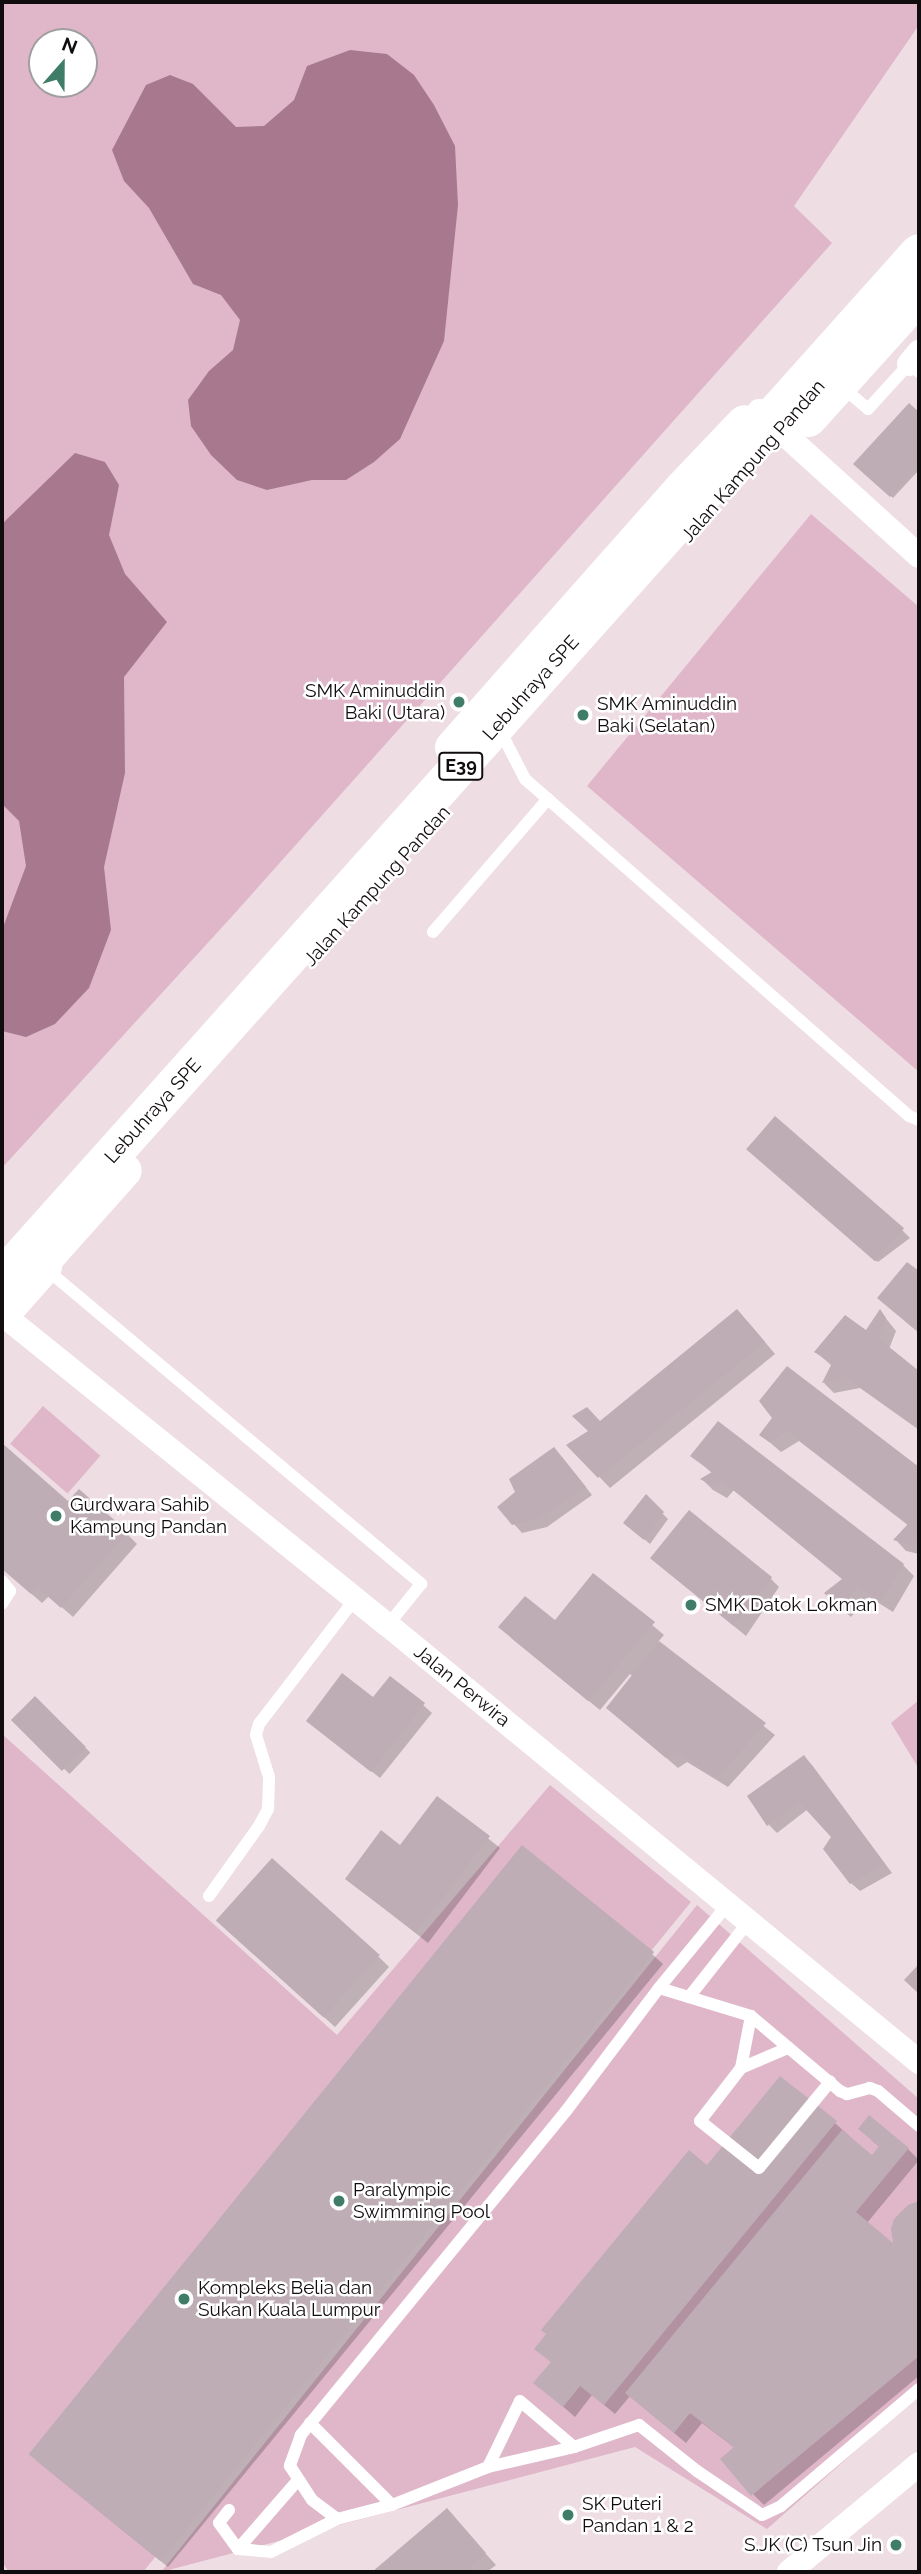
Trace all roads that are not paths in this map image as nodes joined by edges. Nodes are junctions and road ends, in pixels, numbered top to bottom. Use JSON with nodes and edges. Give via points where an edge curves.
{"nodes":[{"id":1,"x":919,"y":242,"type":"edge"},
{"id":2,"x":919,"y":253,"type":"edge"},
{"id":3,"x":919,"y":277,"type":"edge"},
{"id":4,"x":919,"y":295,"type":"edge"},
{"id":5,"x":916,"y":363,"type":"edge"},
{"id":6,"x":818,"y":366,"type":"junction"},
{"id":7,"x":769,"y":419,"type":"junction"},
{"id":8,"x":919,"y":556,"type":"edge"},
{"id":9,"x":506,"y":742,"type":"junction"},
{"id":10,"x":548,"y":799,"type":"junction"},
{"id":11,"x":433,"y":932,"type":"dead end"},
{"id":12,"x":919,"y":1120,"type":"edge"},
{"id":13,"x":2,"y":1256,"type":"edge"},
{"id":14,"x":40,"y":1264,"type":"junction"},
{"id":15,"x":2,"y":1279,"type":"edge"},
{"id":16,"x":2,"y":1306,"type":"edge"},
{"id":17,"x":2,"y":1313,"type":"edge"},
{"id":18,"x":2,"y":1581,"type":"edge"},
{"id":19,"x":355,"y":1599,"type":"junction"},
{"id":20,"x":2,"y":1604,"type":"edge"},
{"id":21,"x":388,"y":1625,"type":"junction"},
{"id":22,"x":209,"y":1896,"type":"dead end"},
{"id":23,"x":728,"y":1904,"type":"junction"},
{"id":24,"x":750,"y":1921,"type":"junction"},
{"id":25,"x":659,"y":1988,"type":"junction"},
{"id":26,"x":689,"y":1997,"type":"junction"},
{"id":27,"x":751,"y":2016,"type":"junction"},
{"id":28,"x":788,"y":2048,"type":"junction"},
{"id":29,"x":919,"y":2062,"type":"edge"},
{"id":30,"x":741,"y":2068,"type":"junction"},
{"id":31,"x":830,"y":2082,"type":"junction"},
{"id":32,"x":919,"y":2126,"type":"edge"},
{"id":33,"x":919,"y":2389,"type":"edge"},
{"id":34,"x":310,"y":2423,"type":"junction"},
{"id":35,"x":574,"y":2447,"type":"junction"},
{"id":36,"x":919,"y":2464,"type":"edge"},
{"id":37,"x":488,"y":2467,"type":"junction"},
{"id":38,"x":298,"y":2480,"type":"junction"},
{"id":39,"x":392,"y":2505,"type":"junction"},
{"id":40,"x":229,"y":2510,"type":"dead end"},
{"id":41,"x":337,"y":2519,"type":"junction"},
{"id":42,"x":237,"y":2549,"type":"junction"},
{"id":43,"x":789,"y":2572,"type":"edge"}],
"edges":[{"from":1,"to":6,"type":"street","name":"Jalan Kampung Pandan"},
{"from":2,"to":15,"type":"highway","name":"Lebuhraya SPE","number":"E39"},
{"from":3,"to":6,"type":"street","name":"Jalan Kampung Pandan"},
{"from":4,"to":17,"type":"highway","name":"Lebuhraya SPE","number":"E39","via":[[304,972]]},
{"from":5,"to":6,"type":"lane","via":[[868,409]]},
{"from":6,"to":7,"type":"street","name":"Jalan Kampung Pandan"},
{"from":7,"to":8,"type":"street"},
{"from":7,"to":9,"type":"street","name":"Jalan Kampung Pandan"},
{"from":7,"to":13,"type":"street","name":"Jalan Kampung Pandan","via":[[681,488]]},
{"from":9,"to":10,"type":"lane","via":[[525,779]]},
{"from":9,"to":14,"type":"street","name":"Jalan Kampung Pandan"},
{"from":10,"to":11,"type":"lane"},
{"from":10,"to":12,"type":"lane"},
{"from":14,"to":16,"type":"street","name":"Jalan Kampung Pandan"},
{"from":14,"to":21,"type":"lane","via":[[421,1584]]},
{"from":17,"to":19,"type":"street","name":"Jalan Perwira"},
{"from":18,"to":20,"type":"lane","via":[[10,1591]]},
{"from":19,"to":21,"type":"street","name":"Jalan Perwira"},
{"from":19,"to":22,"type":"lane","via":[[259,1724],[256,1735],[270,1785],[268,1809]]},
{"from":21,"to":23,"type":"street","name":"Jalan Perwira"},
{"from":23,"to":24,"type":"street","name":"Jalan Perwira"},
{"from":23,"to":25,"type":"lane"},
{"from":24,"to":26,"type":"lane"},
{"from":24,"to":29,"type":"street","name":"Jalan Perwira"},
{"from":25,"to":26,"type":"lane"},
{"from":25,"to":34,"type":"lane","via":[[566,2111]]},
{"from":26,"to":27,"type":"lane"},
{"from":27,"to":28,"type":"lane"},
{"from":27,"to":30,"type":"lane"},
{"from":28,"to":30,"type":"lane"},
{"from":28,"to":31,"type":"lane"},
{"from":30,"to":31,"type":"lane","via":[[700,2121],[760,2168]]},
{"from":31,"to":32,"type":"lane","via":[[847,2094],[870,2088],[878,2091]]},
{"from":33,"to":35,"type":"lane","via":[[781,2506],[762,2515],[639,2425]]},
{"from":34,"to":38,"type":"lane","via":[[289,2466]]},
{"from":34,"to":39,"type":"lane"},
{"from":35,"to":37,"type":"lane"},
{"from":35,"to":37,"type":"lane","via":[[520,2401]]},
{"from":36,"to":43,"type":"street"},
{"from":37,"to":39,"type":"lane"},
{"from":38,"to":41,"type":"lane","via":[[312,2500]]},
{"from":38,"to":42,"type":"lane"},
{"from":39,"to":41,"type":"lane"},
{"from":40,"to":42,"type":"lane","via":[[219,2523]]},
{"from":41,"to":42,"type":"lane","via":[[271,2552]]}]}
